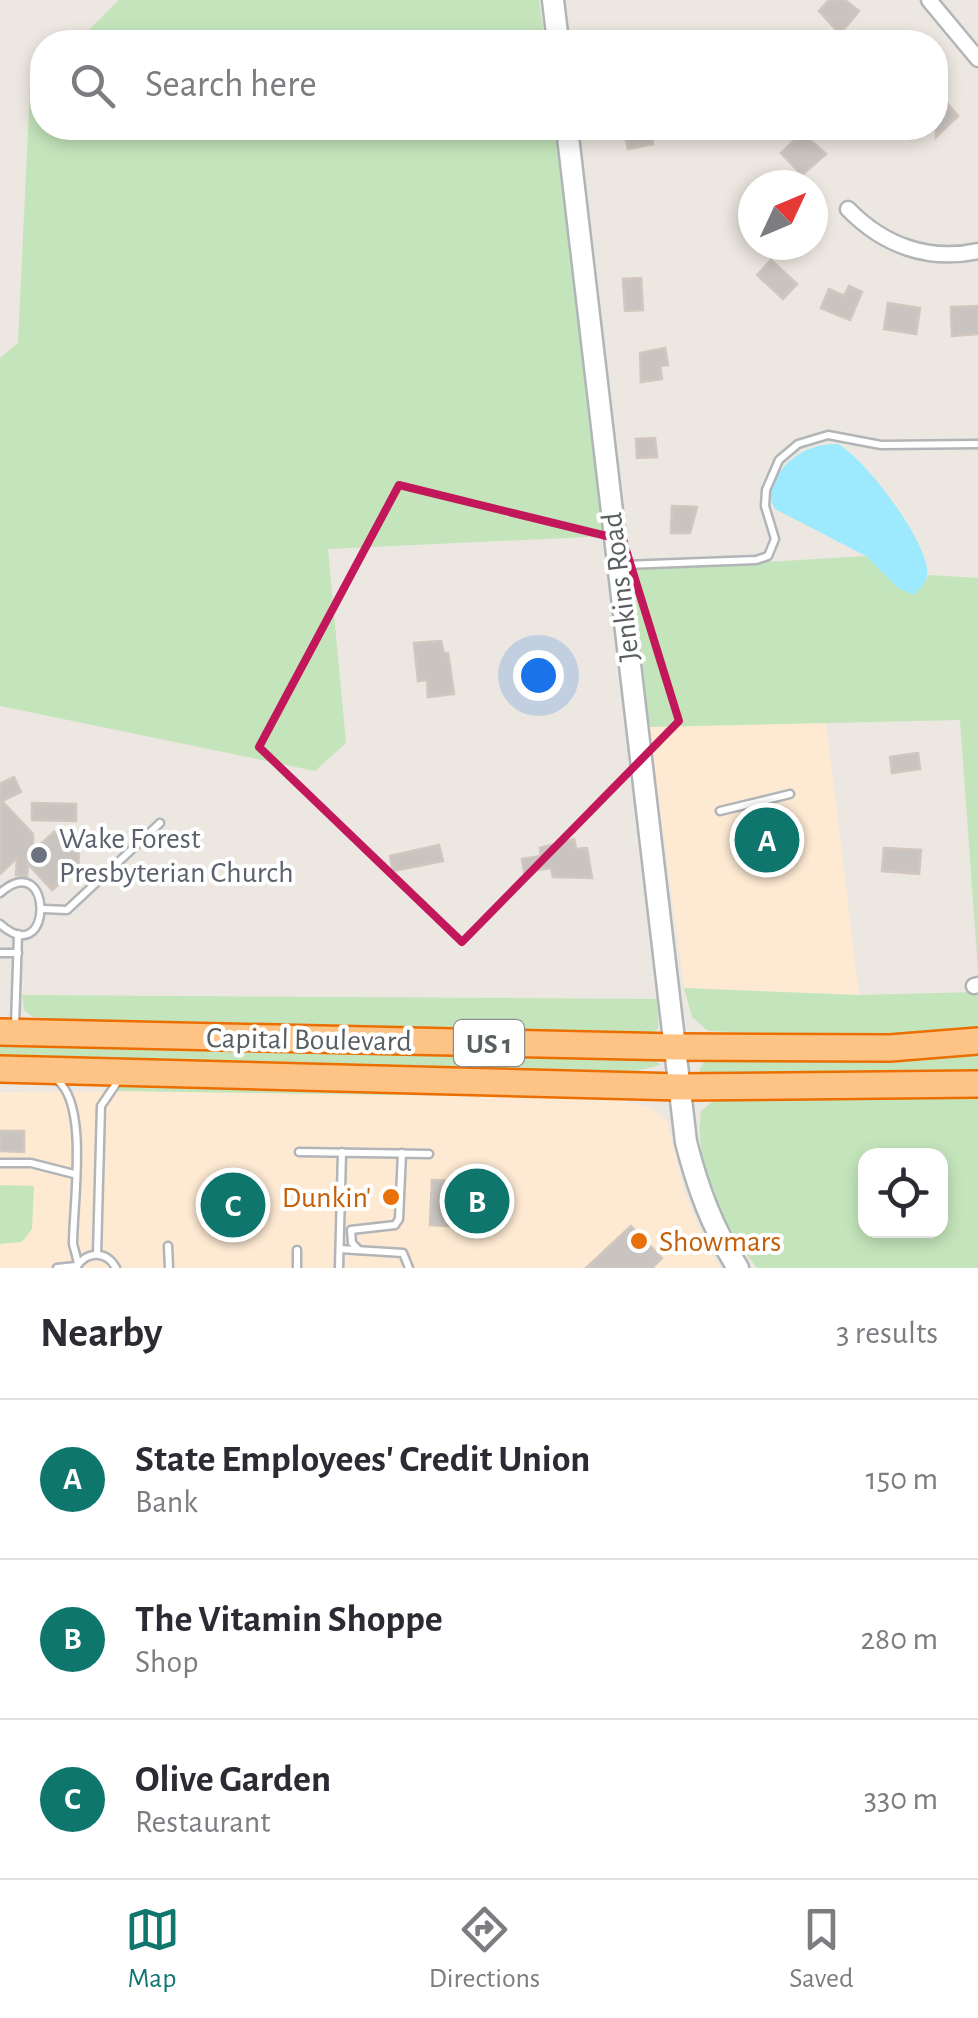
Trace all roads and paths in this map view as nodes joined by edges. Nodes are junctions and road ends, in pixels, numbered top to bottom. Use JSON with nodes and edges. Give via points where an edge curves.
{"nodes":[{"id":1,"x":553,"y":0,"type":"edge"},
{"id":2,"x":928,"y":0,"type":"edge"},
{"id":3,"x":557,"y":30,"type":"edge"},
{"id":4,"x":978,"y":59,"type":"edge"},
{"id":5,"x":569,"y":140,"type":"edge"},
{"id":6,"x":848,"y":209,"type":"dead end"},
{"id":7,"x":978,"y":251,"type":"edge"},
{"id":8,"x":978,"y":444,"type":"edge"},
{"id":9,"x":618,"y":566,"type":"junction"},
{"id":10,"x":790,"y":794,"type":"dead end"},
{"id":11,"x":720,"y":811,"type":"dead end"},
{"id":12,"x":160,"y":823,"type":"dead end"},
{"id":13,"x":0,"y":893,"type":"edge"},
{"id":14,"x":44,"y":909,"type":"junction"},
{"id":15,"x":0,"y":924,"type":"edge"},
{"id":16,"x":18,"y":933,"type":"junction"},
{"id":17,"x":0,"y":953,"type":"edge"},
{"id":18,"x":18,"y":953,"type":"junction"},
{"id":19,"x":7,"y":1032,"type":"edge"},
{"id":20,"x":978,"y":1040,"type":"edge"},
{"id":21,"x":678,"y":1047,"type":"junction"},
{"id":22,"x":0,"y":1070,"type":"edge"},
{"id":23,"x":44,"y":1070,"type":"junction"},
{"id":24,"x":127,"y":1073,"type":"junction"},
{"id":25,"x":978,"y":1084,"type":"edge"},
{"id":26,"x":680,"y":1086,"type":"junction"},
{"id":27,"x":299,"y":1152,"type":"dead end"},
{"id":28,"x":342,"y":1152,"type":"junction"},
{"id":29,"x":402,"y":1153,"type":"junction"},
{"id":30,"x":429,"y":1154,"type":"dead end"},
{"id":31,"x":0,"y":1163,"type":"edge"},
{"id":32,"x":74,"y":1174,"type":"junction"},
{"id":33,"x":168,"y":1246,"type":"dead end"},
{"id":34,"x":340,"y":1249,"type":"junction"},
{"id":35,"x":297,"y":1250,"type":"dead end"},
{"id":36,"x":360,"y":1250,"type":"junction"},
{"id":37,"x":97,"y":1254,"type":"junction"},
{"id":38,"x":77,"y":1266,"type":"edge"},
{"id":39,"x":56,"y":1268,"type":"edge"},
{"id":40,"x":117,"y":1268,"type":"edge"},
{"id":41,"x":169,"y":1268,"type":"edge"},
{"id":42,"x":297,"y":1268,"type":"edge"},
{"id":43,"x":339,"y":1268,"type":"edge"},
{"id":44,"x":409,"y":1268,"type":"edge"},
{"id":45,"x":738,"y":1268,"type":"edge"}],
"edges":[{"from":1,"to":3,"type":"street"},
{"from":2,"to":4,"type":"street"},
{"from":5,"to":9,"type":"street","name":"Jenkins Road"},
{"from":6,"to":7,"type":"street","via":[[903,248],[941,256]]},
{"from":8,"to":9,"type":"lane","via":[[880,445],[828,435],[798,444],[779,460],[766,490],[776,539],[768,556]]},
{"from":9,"to":21,"type":"street","name":"Jenkins Road"},
{"from":10,"to":11,"type":"lane"},
{"from":12,"to":14,"type":"lane","via":[[67,910]]},
{"from":13,"to":14,"type":"lane","via":[[26,885]]},
{"from":14,"to":16,"type":"lane","via":[[38,924]]},
{"from":15,"to":16,"type":"lane"},
{"from":16,"to":18,"type":"lane"},
{"from":17,"to":18,"type":"lane"},
{"from":18,"to":19,"type":"lane"},
{"from":19,"to":21,"type":"highway","name":"Capital Boulevard","number":"US 1"},
{"from":20,"to":21,"type":"highway","name":"Capital Boulevard","number":"US 1","via":[[890,1048]]},
{"from":21,"to":26,"type":"street","name":"Jenkins Road"},
{"from":22,"to":23,"type":"highway","name":"Capital Boulevard","number":"US 1"},
{"from":23,"to":24,"type":"highway","name":"Capital Boulevard","number":"US 1"},
{"from":23,"to":32,"type":"lane","via":[[69,1091],[77,1114]]},
{"from":24,"to":26,"type":"highway","name":"Capital Boulevard","number":"US 1"},
{"from":24,"to":37,"type":"lane","via":[[102,1106]]},
{"from":25,"to":26,"type":"highway","name":"Capital Boulevard","number":"US 1"},
{"from":26,"to":45,"type":"street","name":"Jenkins Road","via":[[700,1198]]},
{"from":27,"to":28,"type":"lane"},
{"from":28,"to":29,"type":"lane"},
{"from":28,"to":34,"type":"lane"},
{"from":29,"to":30,"type":"lane"},
{"from":29,"to":36,"type":"lane","via":[[400,1220],[351,1230]]},
{"from":31,"to":32,"type":"lane"},
{"from":32,"to":38,"type":"lane"},
{"from":33,"to":41,"type":"lane"},
{"from":34,"to":36,"type":"lane"},
{"from":34,"to":43,"type":"lane"},
{"from":35,"to":42,"type":"lane"},
{"from":36,"to":44,"type":"lane","via":[[403,1253]]},
{"from":37,"to":38,"type":"lane"},
{"from":37,"to":40,"type":"lane"},
{"from":38,"to":39,"type":"lane"}]}
